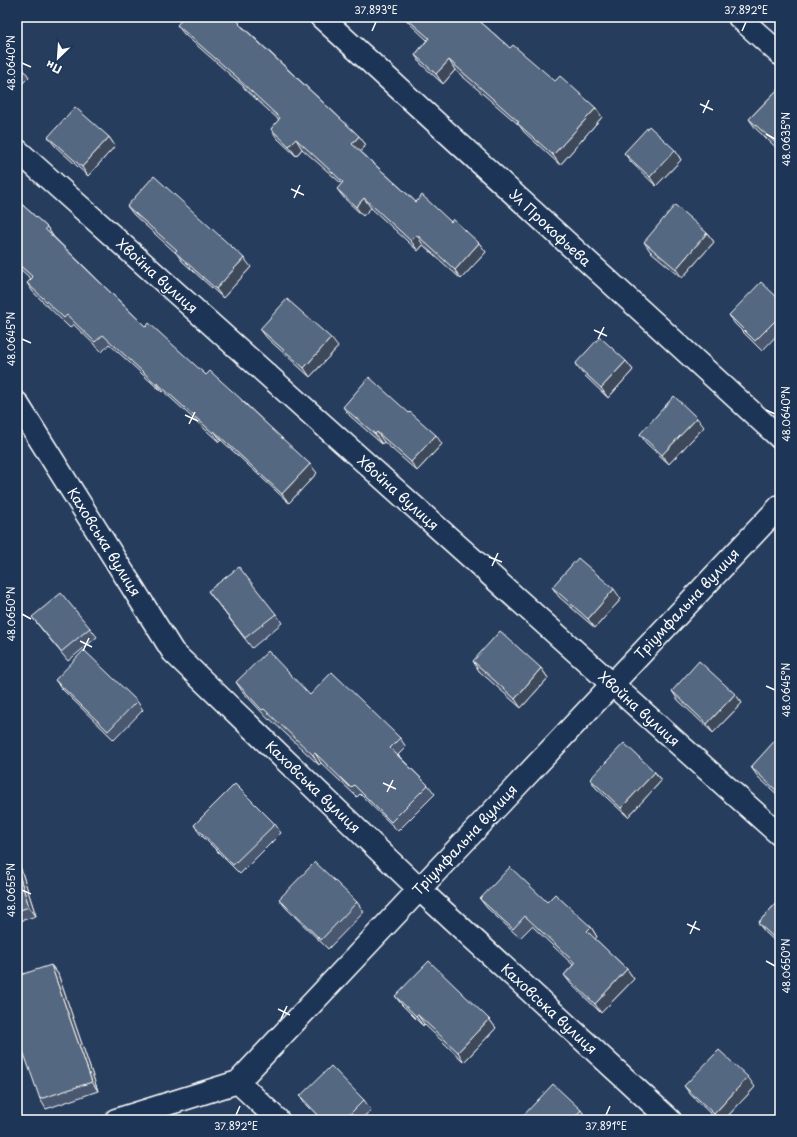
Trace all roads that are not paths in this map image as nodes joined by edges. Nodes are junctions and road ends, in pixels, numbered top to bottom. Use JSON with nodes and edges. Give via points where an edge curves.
{"nodes":[{"id":1,"x":321,"y":17,"type":"edge"},
{"id":2,"x":739,"y":17,"type":"edge"},
{"id":3,"x":780,"y":54,"type":"edge"},
{"id":4,"x":17,"y":150,"type":"edge"},
{"id":5,"x":17,"y":403,"type":"edge"},
{"id":6,"x":780,"y":438,"type":"edge"},
{"id":7,"x":780,"y":506,"type":"edge"},
{"id":8,"x":612,"y":685,"type":"junction"},
{"id":9,"x":780,"y":835,"type":"edge"},
{"id":10,"x":419,"y":889,"type":"junction"},
{"id":11,"x":238,"y":1082,"type":"junction"},
{"id":12,"x":148,"y":1115,"type":"edge"},
{"id":13,"x":116,"y":1120,"type":"edge"},
{"id":14,"x":278,"y":1120,"type":"edge"},
{"id":15,"x":670,"y":1120,"type":"edge"}],
"edges":[{"from":1,"to":6,"type":"street","name":"Ул Прокофьева"},
{"from":2,"to":3,"type":"street"},
{"from":4,"to":8,"type":"street","name":"Хвойна вулиця"},
{"from":5,"to":10,"type":"street","name":"Каховська вулиця","via":[[173,652]]},
{"from":7,"to":8,"type":"street","name":"Тріумфальна вулиця"},
{"from":8,"to":9,"type":"street","name":"Хвойна вулиця"},
{"from":8,"to":10,"type":"street","name":"Тріумфальна вулиця"},
{"from":10,"to":11,"type":"street","name":"Тріумфальна вулиця"},
{"from":10,"to":15,"type":"street","name":"Каховська вулиця"},
{"from":11,"to":12,"type":"street","name":"Тріумфальна вулиця"},
{"from":11,"to":14,"type":"street"},
{"from":12,"to":13,"type":"street","name":"Тріумфальна вулиця"}]}
